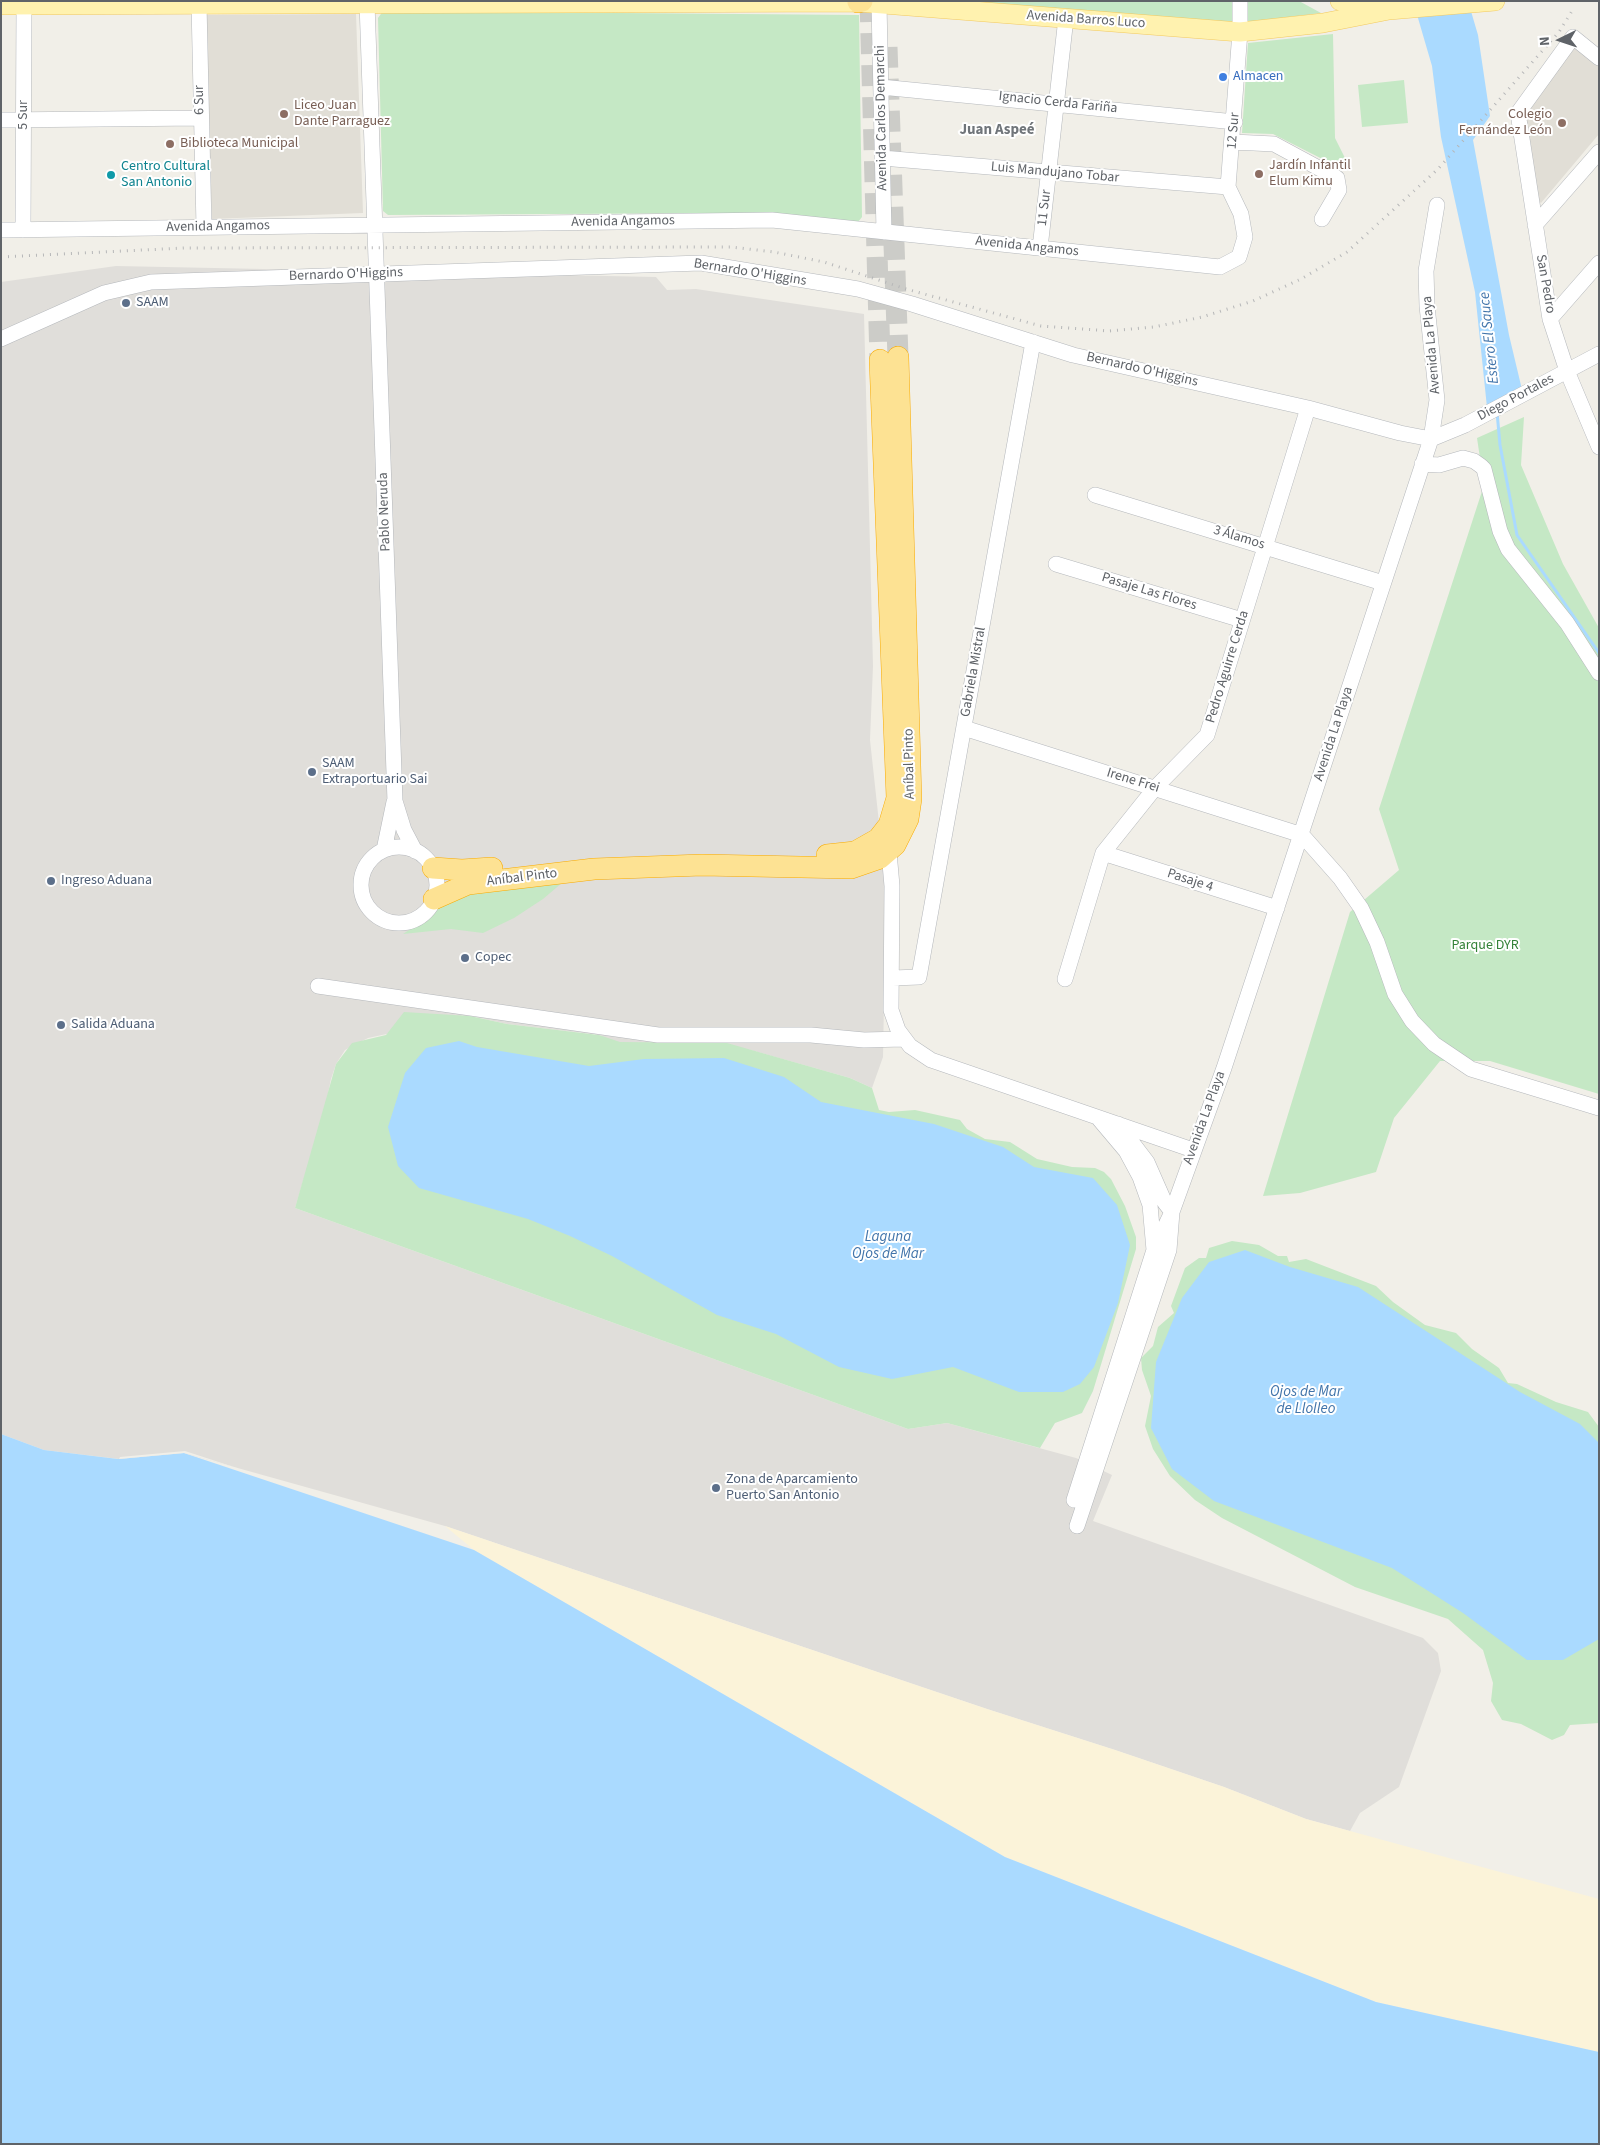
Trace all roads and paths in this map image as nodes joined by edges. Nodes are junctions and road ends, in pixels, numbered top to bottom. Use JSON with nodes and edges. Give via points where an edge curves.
{"nodes":[{"id":1,"x":1240,"y":1,"type":"edge"},
{"id":2,"x":1340,"y":1,"type":"edge"},
{"id":3,"x":1495,"y":1,"type":"edge"},
{"id":4,"x":367,"y":2,"type":"edge"},
{"id":5,"x":555,"y":2,"type":"edge"},
{"id":6,"x":866,"y":2,"type":"edge"},
{"id":7,"x":24,"y":3,"type":"edge"},
{"id":8,"x":199,"y":4,"type":"junction"},
{"id":9,"x":1,"y":5,"type":"edge"},
{"id":10,"x":1389,"y":10,"type":"junction"},
{"id":11,"x":1066,"y":18,"type":"junction"},
{"id":12,"x":1240,"y":32,"type":"junction"},
{"id":13,"x":1599,"y":58,"type":"edge"},
{"id":14,"x":880,"y":87,"type":"junction"},
{"id":15,"x":1058,"y":103,"type":"junction"},
{"id":16,"x":201,"y":118,"type":"junction"},
{"id":17,"x":1,"y":120,"type":"edge"},
{"id":18,"x":24,"y":120,"type":"junction"},
{"id":19,"x":1235,"y":122,"type":"junction"},
{"id":20,"x":1233,"y":142,"type":"junction"},
{"id":21,"x":1599,"y":152,"type":"edge"},
{"id":22,"x":882,"y":158,"type":"junction"},
{"id":23,"x":1049,"y":172,"type":"junction"},
{"id":24,"x":1228,"y":188,"type":"junction"},
{"id":25,"x":1437,"y":205,"type":"dead end"},
{"id":26,"x":1322,"y":219,"type":"dead end"},
{"id":27,"x":374,"y":224,"type":"junction"},
{"id":28,"x":1535,"y":225,"type":"junction"},
{"id":29,"x":204,"y":227,"type":"junction"},
{"id":30,"x":1,"y":230,"type":"edge"},
{"id":31,"x":24,"y":230,"type":"junction"},
{"id":32,"x":884,"y":232,"type":"junction"},
{"id":33,"x":1040,"y":248,"type":"junction"},
{"id":34,"x":1599,"y":263,"type":"edge"},
{"id":35,"x":376,"y":274,"type":"junction"},
{"id":36,"x":1550,"y":319,"type":"junction"},
{"id":37,"x":1,"y":339,"type":"edge"},
{"id":38,"x":1033,"y":342,"type":"junction"},
{"id":39,"x":1599,"y":354,"type":"edge"},
{"id":40,"x":889,"y":358,"type":"tunnel mouth"},
{"id":41,"x":1567,"y":371,"type":"junction"},
{"id":42,"x":1308,"y":408,"type":"junction"},
{"id":43,"x":1431,"y":439,"type":"junction"},
{"id":44,"x":1599,"y":447,"type":"edge"},
{"id":45,"x":1422,"y":464,"type":"junction"},
{"id":46,"x":1095,"y":495,"type":"dead end"},
{"id":47,"x":1265,"y":546,"type":"junction"},
{"id":48,"x":1056,"y":564,"type":"dead end"},
{"id":49,"x":1383,"y":583,"type":"junction"},
{"id":50,"x":1242,"y":620,"type":"junction"},
{"id":51,"x":1599,"y":672,"type":"edge"},
{"id":52,"x":964,"y":728,"type":"junction"},
{"id":53,"x":1155,"y":788,"type":"junction"},
{"id":54,"x":395,"y":801,"type":"junction"},
{"id":55,"x":1302,"y":835,"type":"junction"},
{"id":56,"x":886,"y":842,"type":"junction"},
{"id":57,"x":384,"y":850,"type":"junction"},
{"id":58,"x":416,"y":850,"type":"junction"},
{"id":59,"x":1103,"y":853,"type":"junction"},
{"id":60,"x":432,"y":868,"type":"junction"},
{"id":61,"x":434,"y":899,"type":"junction"},
{"id":62,"x":1277,"y":908,"type":"junction"},
{"id":63,"x":893,"y":978,"type":"junction"},
{"id":64,"x":1065,"y":979,"type":"dead end"},
{"id":65,"x":318,"y":986,"type":"dead end"},
{"id":66,"x":904,"y":1039,"type":"junction"},
{"id":67,"x":1599,"y":1108,"type":"edge"},
{"id":68,"x":1094,"y":1115,"type":"junction"},
{"id":69,"x":1118,"y":1123,"type":"junction"},
{"id":70,"x":1193,"y":1150,"type":"junction"},
{"id":71,"x":1172,"y":1212,"type":"junction"},
{"id":72,"x":1154,"y":1250,"type":"junction"},
{"id":73,"x":1074,"y":1500,"type":"dead end"},
{"id":74,"x":1077,"y":1526,"type":"dead end"}],
"edges":[{"from":1,"to":12,"type":"street","name":"12 Sur"},
{"from":2,"to":10,"type":"main road","name":"Avenida Barros Luco"},
{"from":3,"to":10,"type":"main road","name":"Avenida Barros Luco"},
{"from":4,"to":5,"type":"main road","name":"Avenida Barros Luco"},
{"from":4,"to":8,"type":"main road","name":"Avenida Barros Luco"},
{"from":4,"to":27,"type":"street","name":"Pablo Neruda"},
{"from":5,"to":6,"type":"main road","name":"Avenida Barros Luco"},
{"from":6,"to":11,"type":"main road","name":"Avenida Barros Luco"},
{"from":6,"to":14,"type":"street","name":"Avenida Carlos Demarchi"},
{"from":7,"to":8,"type":"main road","name":"Avenida Barros Luco"},
{"from":7,"to":9,"type":"main road","name":"Avenida Barros Luco"},
{"from":7,"to":18,"type":"street","name":"5 Sur"},
{"from":8,"to":16,"type":"street","name":"6 Sur"},
{"from":10,"to":12,"type":"main road","name":"Avenida Barros Luco","via":[[1323,23]]},
{"from":11,"to":12,"type":"main road","name":"Avenida Barros Luco"},
{"from":11,"to":15,"type":"street","name":"11 Sur"},
{"from":12,"to":19,"type":"street","name":"12 Sur"},
{"from":13,"to":28,"type":"street","name":"San Pedro","via":[[1573,37],[1518,113]]},
{"from":14,"to":15,"type":"street","name":"Ignacio Cerda Fariña"},
{"from":14,"to":22,"type":"street","name":"Avenida Carlos Demarchi"},
{"from":15,"to":19,"type":"street","name":"Ignacio Cerda Fariña"},
{"from":15,"to":23,"type":"street","name":"11 Sur"},
{"from":16,"to":18,"type":"street"},
{"from":16,"to":29,"type":"street","name":"6 Sur"},
{"from":17,"to":18,"type":"street"},
{"from":18,"to":31,"type":"street","name":"5 Sur"},
{"from":19,"to":20,"type":"street","name":"12 Sur"},
{"from":20,"to":24,"type":"street","name":"12 Sur"},
{"from":20,"to":26,"type":"street","via":[[1274,144],[1337,178],[1339,190]]},
{"from":21,"to":28,"type":"street"},
{"from":22,"to":23,"type":"street","name":"Luis Mandujano Tobar"},
{"from":22,"to":32,"type":"street","name":"Avenida Carlos Demarchi"},
{"from":23,"to":24,"type":"street","name":"Luis Mandujano Tobar"},
{"from":23,"to":33,"type":"street","name":"11 Sur"},
{"from":24,"to":33,"type":"street","name":"Avenida Angamos","via":[[1241,214],[1245,244],[1239,257],[1225,265],[1214,267]]},
{"from":25,"to":43,"type":"street","name":"Avenida La Playa","via":[[1426,271],[1437,400]]},
{"from":27,"to":29,"type":"street","name":"Avenida Angamos"},
{"from":27,"to":32,"type":"street","name":"Avenida Angamos","via":[[772,220]]},
{"from":27,"to":35,"type":"street","name":"Pablo Neruda"},
{"from":28,"to":36,"type":"street","name":"San Pedro"},
{"from":29,"to":31,"type":"street","name":"Avenida Angamos"},
{"from":30,"to":31,"type":"street","name":"Avenida Angamos"},
{"from":32,"to":33,"type":"street","name":"Avenida Angamos"},
{"from":34,"to":36,"type":"street"},
{"from":35,"to":37,"type":"street","name":"Bernardo O'Higgins","via":[[135,284],[104,292]]},
{"from":35,"to":38,"type":"street","name":"Bernardo O'Higgins","via":[[701,263],[858,289]]},
{"from":35,"to":54,"type":"street","name":"Pablo Neruda"},
{"from":36,"to":41,"type":"street","name":"San Pedro"},
{"from":38,"to":42,"type":"street","name":"Bernardo O'Higgins"},
{"from":38,"to":52,"type":"street","name":"Gabriela Mistral"},
{"from":39,"to":41,"type":"street","name":"Diego Portales"},
{"from":40,"to":56,"type":"highway","name":"Aníbal Pinto","via":[[912,799],[905,829]]},
{"from":41,"to":43,"type":"street","name":"Diego Portales","via":[[1466,425]]},
{"from":41,"to":44,"type":"street","name":"San Pedro"},
{"from":42,"to":43,"type":"street","name":"Bernardo O'Higgins"},
{"from":42,"to":47,"type":"street","name":"Pedro Aguirre Cerda"},
{"from":43,"to":45,"type":"street","name":"Avenida La Playa"},
{"from":45,"to":49,"type":"street","name":"Avenida La Playa"},
{"from":45,"to":51,"type":"street","via":[[1439,465],[1463,458],[1484,469],[1500,532],[1508,549],[1567,623]]},
{"from":46,"to":47,"type":"street","name":"3 Álamos"},
{"from":47,"to":49,"type":"street","name":"3 Álamos"},
{"from":47,"to":50,"type":"street","name":"Pedro Aguirre Cerda"},
{"from":48,"to":50,"type":"street","name":"Pasaje Las Flores"},
{"from":49,"to":55,"type":"street","name":"Avenida La Playa"},
{"from":50,"to":53,"type":"street","name":"Pedro Aguirre Cerda","via":[[1207,735]]},
{"from":52,"to":53,"type":"street","name":"Irene Frei"},
{"from":52,"to":63,"type":"street","name":"Gabriela Mistral","via":[[919,977]]},
{"from":53,"to":55,"type":"street","name":"Irene Frei"},
{"from":53,"to":59,"type":"street","name":"Pedro Aguirre Cerda"},
{"from":54,"to":57,"type":"street","name":"Pablo Neruda"},
{"from":54,"to":58,"type":"street","name":"Pablo Neruda","via":[[404,830]]},
{"from":55,"to":62,"type":"street","name":"Avenida La Playa"},
{"from":55,"to":67,"type":"street","via":[[1340,878],[1361,908],[1395,994],[1412,1021],[1434,1044],[1471,1069]]},
{"from":56,"to":60,"type":"highway","name":"Aníbal Pinto","via":[[847,854],[658,852],[479,869]]},
{"from":56,"to":61,"type":"highway","name":"Aníbal Pinto","via":[[871,862],[840,869],[694,866],[594,869],[468,884]]},
{"from":56,"to":63,"type":"street","via":[[892,886]]},
{"from":57,"to":58,"type":"street","via":[[400,847]]},
{"from":57,"to":61,"type":"street","via":[[370,859],[362,874],[363,897],[371,911],[384,920],[406,922],[425,912]]},
{"from":58,"to":60,"type":"street"},
{"from":59,"to":62,"type":"street","name":"Pasaje 4"},
{"from":59,"to":64,"type":"street","name":"Pedro Aguirre Cerda"},
{"from":60,"to":61,"type":"street","via":[[437,884]]},
{"from":62,"to":70,"type":"street","name":"Avenida La Playa"},
{"from":63,"to":66,"type":"street","via":[[891,1010]]},
{"from":65,"to":66,"type":"street","via":[[658,1035]]},
{"from":66,"to":68,"type":"street","via":[[916,1052],[931,1060]]},
{"from":68,"to":69,"type":"street"},
{"from":68,"to":72,"type":"street","via":[[1117,1139],[1140,1177],[1150,1205]]},
{"from":69,"to":70,"type":"street"},
{"from":69,"to":71,"type":"street","via":[[1148,1162]]},
{"from":70,"to":71,"type":"street","name":"Avenida La Playa"},
{"from":71,"to":72,"type":"street","name":"Avenida La Playa"},
{"from":71,"to":74,"type":"street","via":[[1169,1250]]},
{"from":72,"to":73,"type":"street","name":"Avenida La Playa"}]}
